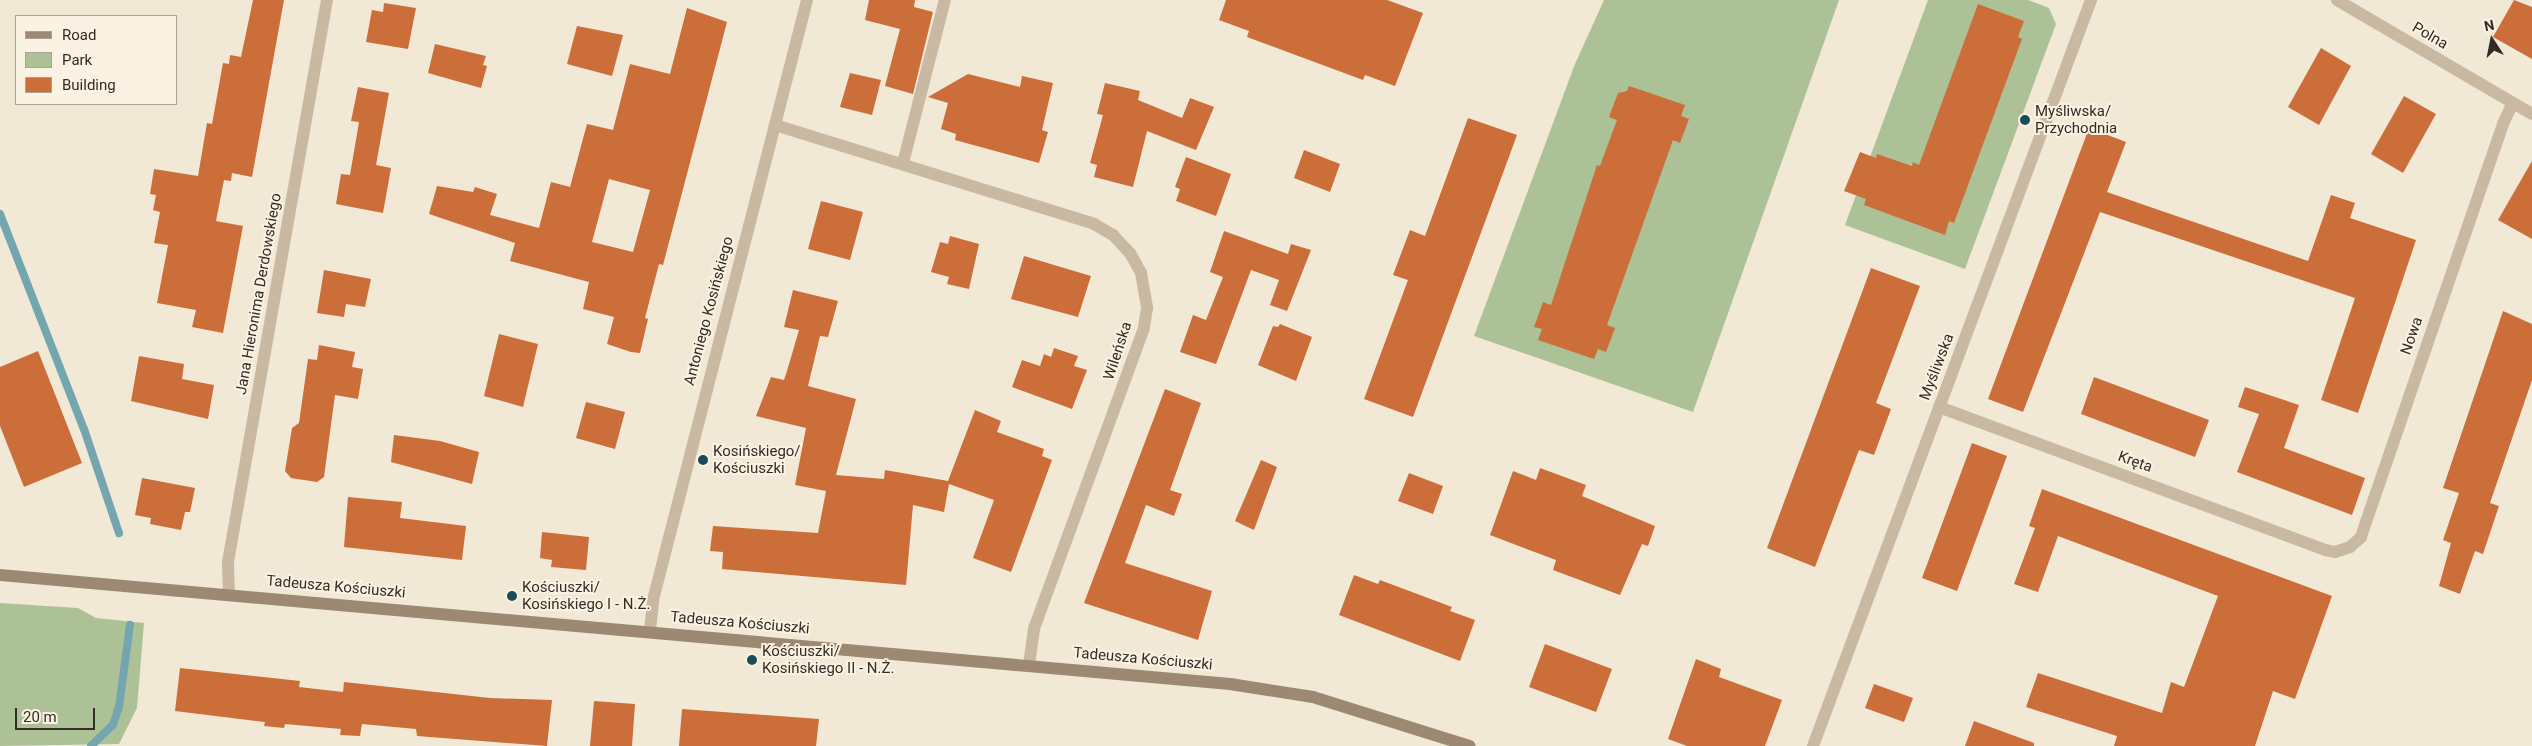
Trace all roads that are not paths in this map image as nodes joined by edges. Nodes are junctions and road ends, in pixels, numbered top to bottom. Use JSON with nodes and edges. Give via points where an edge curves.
{"nodes":[{"id":1,"x":327,"y":0,"type":"edge"},
{"id":2,"x":807,"y":0,"type":"edge"},
{"id":3,"x":945,"y":0,"type":"edge"},
{"id":4,"x":2091,"y":0,"type":"edge"},
{"id":5,"x":2337,"y":0,"type":"edge"},
{"id":6,"x":2513,"y":103,"type":"junction"},
{"id":7,"x":2532,"y":114,"type":"edge"},
{"id":8,"x":775,"y":125,"type":"junction"},
{"id":9,"x":903,"y":163,"type":"junction"},
{"id":10,"x":1940,"y":407,"type":"junction"},
{"id":11,"x":2320,"y":548,"type":"joint"},
{"id":12,"x":0,"y":575,"type":"edge"},
{"id":13,"x":228,"y":594,"type":"junction"},
{"id":14,"x":650,"y":631,"type":"junction"},
{"id":15,"x":1029,"y":664,"type":"junction"},
{"id":16,"x":1469,"y":746,"type":"edge"},
{"id":17,"x":1813,"y":746,"type":"edge"}],
"edges":[{"from":1,"to":13,"type":"street","name":"Jana Hieronima Derdowskiego","via":[[228,562]]},
{"from":2,"to":8,"type":"street","name":"Antoniego Kosińskiego"},
{"from":3,"to":9,"type":"street"},
{"from":4,"to":10,"type":"street","name":"Myśliwska"},
{"from":5,"to":6,"type":"street","name":"Polna"},
{"from":6,"to":7,"type":"street","name":"Polna"},
{"from":6,"to":11,"type":"street","name":"Nowa","via":[[2360,537],[2343,550]]},
{"from":8,"to":9,"type":"street","name":"Wileńska"},
{"from":8,"to":14,"type":"street","name":"Antoniego Kosińskiego","via":[[653,600]]},
{"from":9,"to":15,"type":"street","name":"Wileńska","via":[[1094,224],[1113,235],[1130,253],[1144,286],[1147,308],[1144,328],[1037,620]]},
{"from":10,"to":11,"type":"street","name":"Kręta"},
{"from":10,"to":17,"type":"street","name":"Myśliwska"},
{"from":12,"to":13,"type":"street","name":"Tadeusza Kościuszki"},
{"from":13,"to":14,"type":"street","name":"Tadeusza Kościuszki"},
{"from":14,"to":15,"type":"street","name":"Tadeusza Kościuszki"},
{"from":15,"to":16,"type":"street","name":"Tadeusza Kościuszki","via":[[1230,684],[1313,697]]}]}
